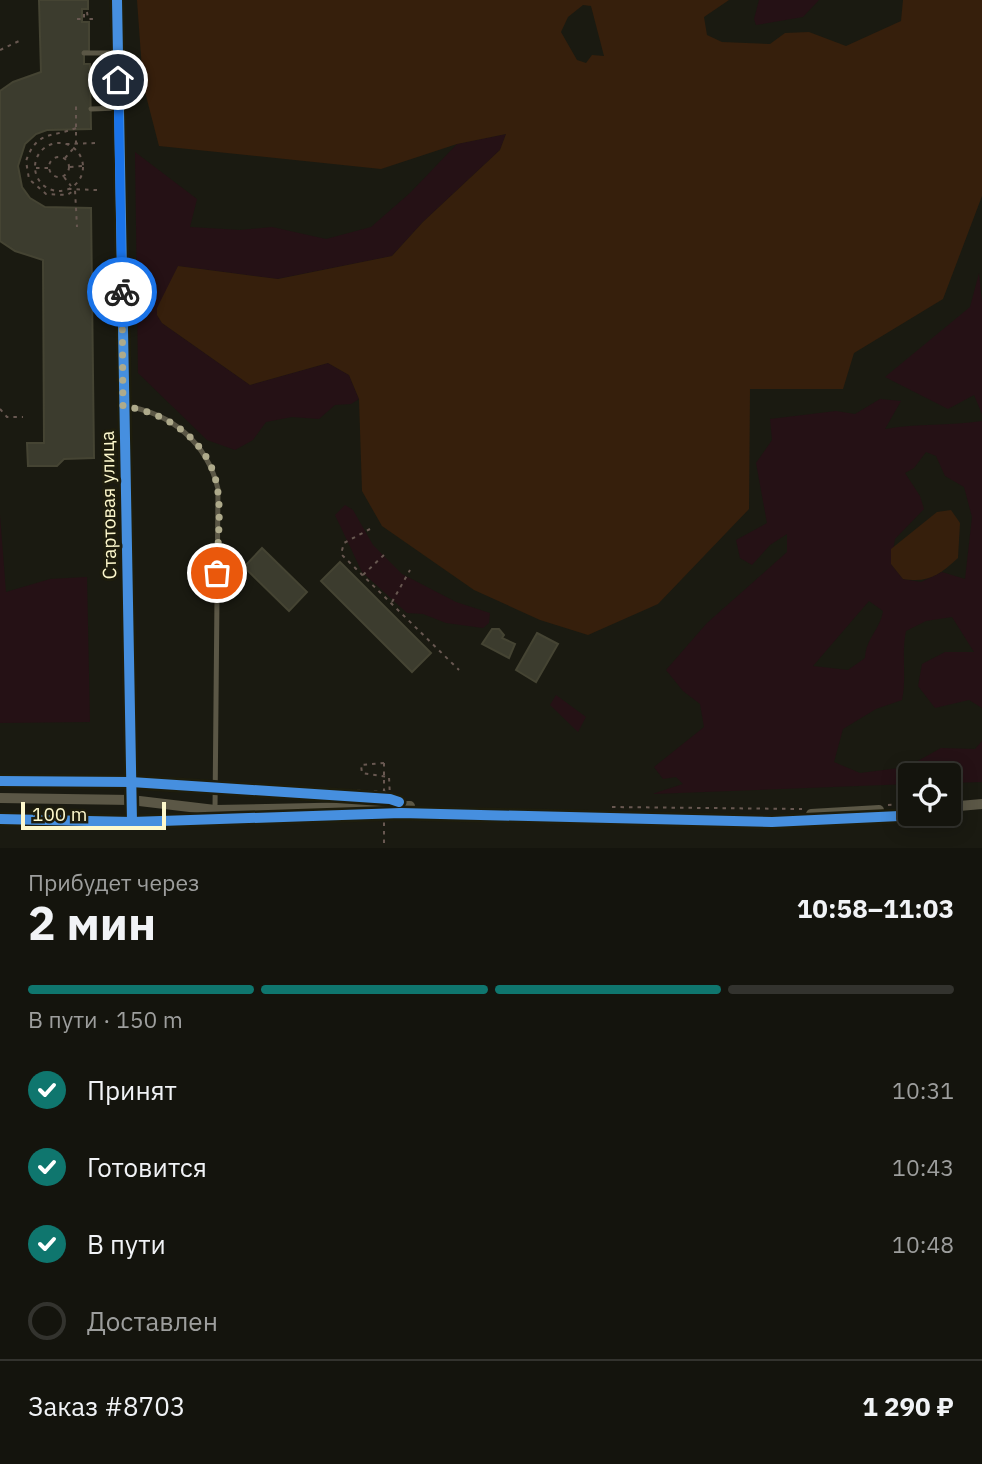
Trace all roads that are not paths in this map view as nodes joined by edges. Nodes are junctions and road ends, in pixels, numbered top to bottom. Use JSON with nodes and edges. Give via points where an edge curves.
{"nodes":[{"id":1,"x":117,"y":0,"type":"edge"},
{"id":2,"x":118,"y":52,"type":"junction"},
{"id":3,"x":84,"y":53,"type":"dead end"},
{"id":4,"x":91,"y":108,"type":"dead end"},
{"id":5,"x":119,"y":108,"type":"junction"},
{"id":6,"x":123,"y":406,"type":"junction"},
{"id":7,"x":0,"y":798,"type":"edge"},
{"id":8,"x":131,"y":800,"type":"junction"},
{"id":9,"x":982,"y":804,"type":"edge"},
{"id":10,"x":961,"y":806,"type":"edge"},
{"id":11,"x":898,"y":807,"type":"edge"},
{"id":12,"x":215,"y":810,"type":"junction"},
{"id":13,"x":982,"y":810,"type":"edge"},
{"id":14,"x":961,"y":812,"type":"edge"},
{"id":15,"x":898,"y":816,"type":"edge"},
{"id":16,"x":0,"y":819,"type":"edge"},
{"id":17,"x":132,"y":822,"type":"junction"}],
"edges":[{"from":1,"to":2,"type":"street","name":"Стартовая улица"},
{"from":2,"to":3,"type":"lane"},
{"from":2,"to":5,"type":"street","name":"Стартовая улица"},
{"from":4,"to":5,"type":"lane"},
{"from":5,"to":6,"type":"street","name":"Стартовая улица"},
{"from":6,"to":8,"type":"street","name":"Стартовая улица"},
{"from":6,"to":12,"type":"lane","via":[[146,409],[183,430],[201,448],[216,480]]},
{"from":7,"to":8,"type":"street"},
{"from":8,"to":12,"type":"street"},
{"from":8,"to":17,"type":"street","name":"Стартовая улица"},
{"from":9,"to":10,"type":"street"},
{"from":11,"to":12,"type":"street","via":[[774,815],[393,800]]},
{"from":13,"to":14,"type":"street"},
{"from":15,"to":17,"type":"street","via":[[772,822],[401,813]]},
{"from":16,"to":17,"type":"street"}]}
